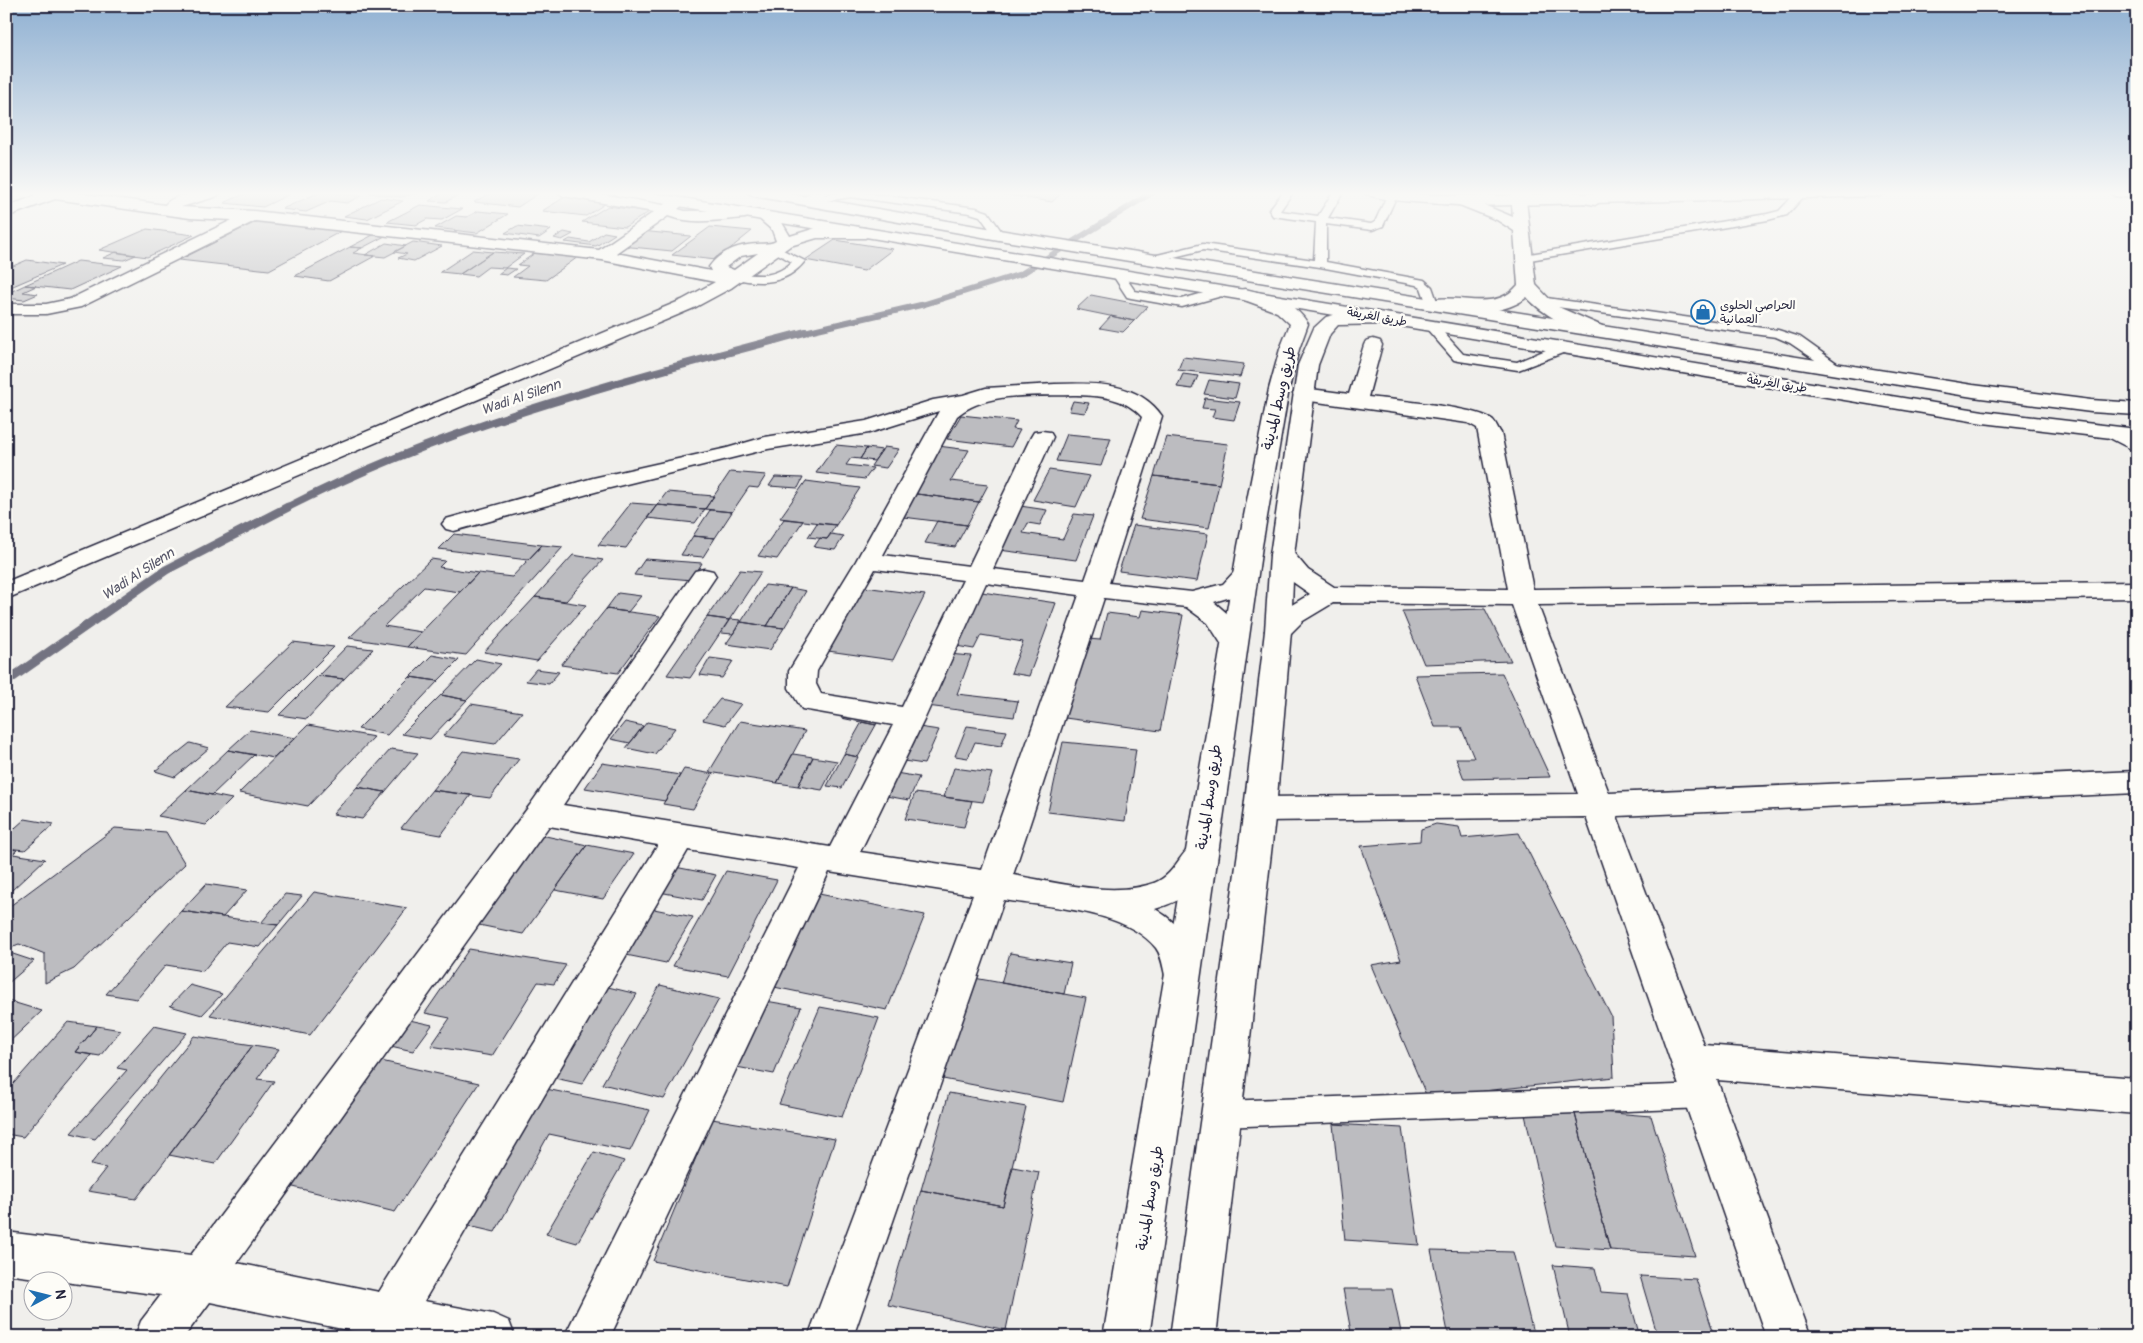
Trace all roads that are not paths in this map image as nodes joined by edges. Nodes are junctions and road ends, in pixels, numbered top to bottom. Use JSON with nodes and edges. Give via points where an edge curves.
{"nodes":[{"id":1,"x":174,"y":255,"type":"edge"},
{"id":2,"x":602,"y":255,"type":"edge"},
{"id":3,"x":767,"y":255,"type":"edge"},
{"id":4,"x":998,"y":255,"type":"edge"},
{"id":5,"x":1125,"y":255,"type":"edge"},
{"id":6,"x":1171,"y":255,"type":"edge"},
{"id":7,"x":1256,"y":255,"type":"edge"},
{"id":8,"x":1320,"y":255,"type":"edge"},
{"id":9,"x":1524,"y":255,"type":"edge"},
{"id":10,"x":1544,"y":255,"type":"edge"},
{"id":11,"x":1524,"y":258,"type":"junction"},
{"id":12,"x":1153,"y":259,"type":"junction"},
{"id":13,"x":1320,"y":264,"type":"junction"},
{"id":14,"x":733,"y":278,"type":"junction"},
{"id":15,"x":1527,"y":286,"type":"junction"},
{"id":16,"x":1235,"y":293,"type":"junction"},
{"id":17,"x":1539,"y":301,"type":"junction"},
{"id":18,"x":1432,"y":304,"type":"junction"},
{"id":19,"x":6,"y":309,"type":"edge"},
{"id":20,"x":1629,"y":314,"type":"junction"},
{"id":21,"x":1389,"y":319,"type":"junction"},
{"id":22,"x":1430,"y":326,"type":"junction"},
{"id":23,"x":1596,"y":330,"type":"junction"},
{"id":24,"x":1373,"y":345,"type":"dead end"},
{"id":25,"x":1563,"y":348,"type":"junction"},
{"id":26,"x":1838,"y":369,"type":"junction"},
{"id":27,"x":1303,"y":394,"type":"junction"},
{"id":28,"x":962,"y":401,"type":"junction"},
{"id":29,"x":1357,"y":401,"type":"junction"},
{"id":30,"x":2137,"y":409,"type":"edge"},
{"id":31,"x":2111,"y":433,"type":"junction"},
{"id":32,"x":2137,"y":435,"type":"edge"},
{"id":33,"x":1042,"y":437,"type":"dead end"},
{"id":34,"x":2137,"y":448,"type":"edge"},
{"id":35,"x":454,"y":524,"type":"dead end"},
{"id":36,"x":1282,"y":555,"type":"junction"},
{"id":37,"x":868,"y":561,"type":"junction"},
{"id":38,"x":980,"y":574,"type":"junction"},
{"id":39,"x":704,"y":576,"type":"dead end"},
{"id":40,"x":1244,"y":576,"type":"junction"},
{"id":41,"x":1094,"y":589,"type":"junction"},
{"id":42,"x":2137,"y":590,"type":"edge"},
{"id":43,"x":6,"y":592,"type":"edge"},
{"id":44,"x":1328,"y":595,"type":"junction"},
{"id":45,"x":1522,"y":596,"type":"junction"},
{"id":46,"x":1192,"y":600,"type":"junction"},
{"id":47,"x":1278,"y":631,"type":"junction"},
{"id":48,"x":1233,"y":642,"type":"junction"},
{"id":49,"x":911,"y":718,"type":"junction"},
{"id":50,"x":2137,"y":782,"type":"edge"},
{"id":51,"x":1597,"y":805,"type":"junction"},
{"id":52,"x":1260,"y":808,"type":"junction"},
{"id":53,"x":541,"y":813,"type":"junction"},
{"id":54,"x":680,"y":837,"type":"junction"},
{"id":55,"x":1200,"y":854,"type":"junction"},
{"id":56,"x":830,"y":859,"type":"junction"},
{"id":57,"x":993,"y":885,"type":"junction"},
{"id":58,"x":1098,"y":902,"type":"junction"},
{"id":59,"x":1182,"y":980,"type":"junction"},
{"id":60,"x":1698,"y":1078,"type":"junction"},
{"id":61,"x":2137,"y":1096,"type":"edge"},
{"id":62,"x":1222,"y":1114,"type":"junction"},
{"id":63,"x":6,"y":1253,"type":"edge"},
{"id":64,"x":201,"y":1278,"type":"junction"},
{"id":65,"x":1123,"y":1325,"type":"edge"},
{"id":66,"x":383,"y":1326,"type":"edge"},
{"id":67,"x":157,"y":1337,"type":"edge"},
{"id":68,"x":493,"y":1337,"type":"edge"},
{"id":69,"x":586,"y":1337,"type":"edge"},
{"id":70,"x":830,"y":1337,"type":"edge"},
{"id":71,"x":1193,"y":1337,"type":"edge"},
{"id":72,"x":1789,"y":1337,"type":"edge"}],
"edges":[{"from":1,"to":19,"type":"street","via":[[75,303],[46,309]]},
{"from":2,"to":14,"type":"street"},
{"from":3,"to":14,"type":"street"},
{"from":4,"to":16,"type":"street","name":"طريق الغريفة"},
{"from":5,"to":12,"type":"street","name":"طريق الغريفة"},
{"from":6,"to":12,"type":"lane"},
{"from":7,"to":13,"type":"lane"},
{"from":8,"to":13,"type":"lane"},
{"from":9,"to":11,"type":"street"},
{"from":10,"to":11,"type":"lane"},
{"from":11,"to":15,"type":"street"},
{"from":12,"to":18,"type":"street","name":"طريق الغريفة"},
{"from":13,"to":18,"type":"lane","via":[[1420,282],[1426,286]]},
{"from":14,"to":43,"type":"street","via":[[661,316]]},
{"from":15,"to":17,"type":"street"},
{"from":15,"to":18,"type":"street","via":[[1515,299],[1501,303],[1480,306]]},
{"from":16,"to":21,"type":"street","name":"طريق الغريفة"},
{"from":16,"to":40,"type":"street","name":"طريق وسط المدينة","via":[[1290,311],[1299,324],[1278,399]]},
{"from":17,"to":20,"type":"lane"},
{"from":17,"to":23,"type":"street","via":[[1550,310]]},
{"from":18,"to":23,"type":"street","name":"طريق الغريفة"},
{"from":20,"to":23,"type":"lane"},
{"from":20,"to":26,"type":"lane","via":[[1778,334],[1795,340]]},
{"from":21,"to":22,"type":"street","name":"طريق الغريفة"},
{"from":21,"to":27,"type":"street","name":"طريق وسط المدينة","via":[[1341,318],[1332,321],[1316,343]]},
{"from":22,"to":25,"type":"street","name":"طريق الغريفة"},
{"from":22,"to":25,"type":"lane","via":[[1459,357],[1518,366]]},
{"from":23,"to":26,"type":"street","name":"طريق الغريفة"},
{"from":24,"to":29,"type":"street"},
{"from":25,"to":31,"type":"street","name":"طريق الغريفة","via":[[1982,417]]},
{"from":26,"to":30,"type":"street","name":"طريق الغريفة","via":[[1983,392]]},
{"from":27,"to":29,"type":"street"},
{"from":27,"to":36,"type":"street","name":"طريق وسط المدينة"},
{"from":28,"to":35,"type":"street","via":[[940,404],[869,427],[765,443],[601,483]]},
{"from":28,"to":37,"type":"street","via":[[948,413]]},
{"from":28,"to":41,"type":"street","via":[[986,394],[1090,390],[1122,394],[1142,404],[1152,416]]},
{"from":29,"to":45,"type":"street","via":[[1473,418],[1485,424],[1490,433]]},
{"from":31,"to":32,"type":"street","name":"طريق الغريفة"},
{"from":31,"to":34,"type":"lane"},
{"from":33,"to":38,"type":"street"},
{"from":36,"to":44,"type":"street","via":[[1299,575]]},
{"from":36,"to":47,"type":"street","name":"طريق وسط المدينة"},
{"from":37,"to":38,"type":"street"},
{"from":37,"to":49,"type":"street","via":[[803,671],[803,693],[812,702]]},
{"from":38,"to":41,"type":"street"},
{"from":38,"to":49,"type":"street"},
{"from":39,"to":53,"type":"street"},
{"from":40,"to":46,"type":"street","via":[[1232,589]]},
{"from":40,"to":48,"type":"street","name":"طريق وسط المدينة"},
{"from":41,"to":46,"type":"street"},
{"from":41,"to":57,"type":"street"},
{"from":42,"to":45,"type":"street"},
{"from":44,"to":45,"type":"street"},
{"from":44,"to":47,"type":"street","via":[[1294,615]]},
{"from":45,"to":51,"type":"street"},
{"from":46,"to":48,"type":"street","via":[[1222,620]]},
{"from":47,"to":52,"type":"street","name":"طريق وسط المدينة"},
{"from":48,"to":55,"type":"street","name":"طريق وسط المدينة"},
{"from":49,"to":56,"type":"street"},
{"from":50,"to":51,"type":"street"},
{"from":51,"to":52,"type":"street"},
{"from":51,"to":60,"type":"street"},
{"from":52,"to":62,"type":"street","name":"طريق وسط المدينة"},
{"from":53,"to":54,"type":"street"},
{"from":53,"to":64,"type":"street"},
{"from":54,"to":56,"type":"street"},
{"from":54,"to":66,"type":"street"},
{"from":55,"to":58,"type":"street","via":[[1182,883],[1159,895]]},
{"from":55,"to":59,"type":"street","name":"طريق وسط المدينة"},
{"from":56,"to":57,"type":"street"},
{"from":56,"to":69,"type":"street"},
{"from":57,"to":58,"type":"street"},
{"from":57,"to":70,"type":"street"},
{"from":58,"to":59,"type":"street","via":[[1144,919],[1160,929],[1174,947]]},
{"from":59,"to":65,"type":"street","name":"طريق وسط المدينة"},
{"from":60,"to":61,"type":"street"},
{"from":60,"to":62,"type":"lane"},
{"from":60,"to":72,"type":"street"},
{"from":62,"to":71,"type":"street","name":"طريق وسط المدينة"},
{"from":63,"to":64,"type":"street"},
{"from":64,"to":66,"type":"street"},
{"from":64,"to":67,"type":"street"},
{"from":66,"to":68,"type":"street"}]}
